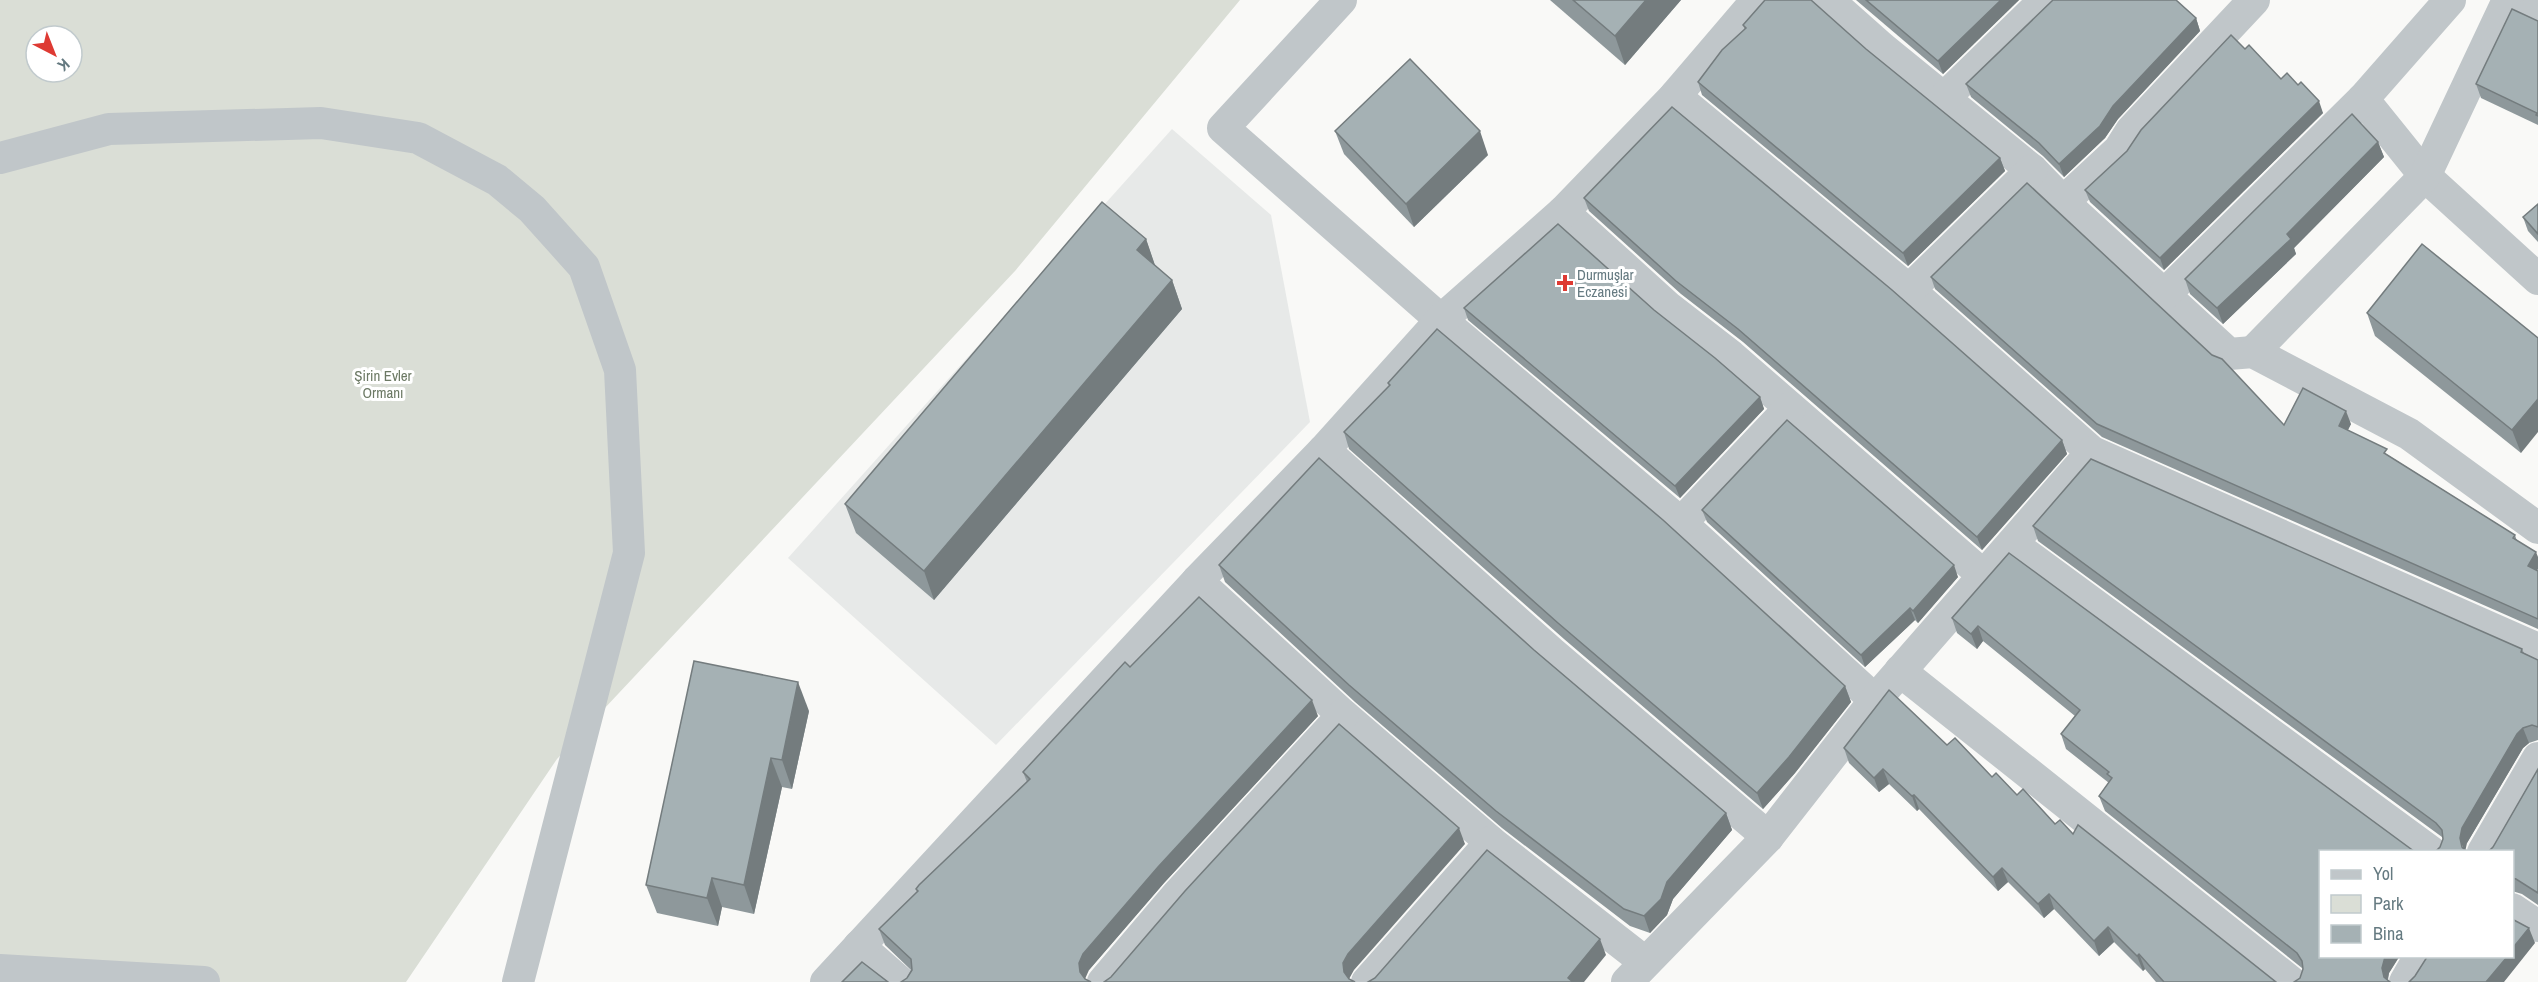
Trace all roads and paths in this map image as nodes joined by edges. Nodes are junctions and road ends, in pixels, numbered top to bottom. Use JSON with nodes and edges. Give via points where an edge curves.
{"nodes":[{"id":1,"x":1341,"y":0,"type":"edge"},
{"id":2,"x":1757,"y":0,"type":"edge"},
{"id":3,"x":1828,"y":0,"type":"edge"},
{"id":4,"x":2045,"y":0,"type":"edge"},
{"id":5,"x":2254,"y":0,"type":"edge"},
{"id":6,"x":2450,"y":0,"type":"edge"},
{"id":7,"x":2510,"y":0,"type":"edge"},
{"id":8,"x":2538,"y":15,"type":"edge"},
{"id":9,"x":1675,"y":96,"type":"junction"},
{"id":10,"x":1944,"y":98,"type":"junction"},
{"id":11,"x":2363,"y":99,"type":"junction"},
{"id":12,"x":0,"y":158,"type":"edge"},
{"id":13,"x":2032,"y":170,"type":"junction"},
{"id":14,"x":2425,"y":176,"type":"junction"},
{"id":15,"x":2063,"y":202,"type":"junction"},
{"id":16,"x":1563,"y":212,"type":"junction"},
{"id":17,"x":2538,"y":279,"type":"edge"},
{"id":18,"x":1909,"y":290,"type":"junction"},
{"id":19,"x":2165,"y":294,"type":"junction"},
{"id":20,"x":1441,"y":320,"type":"junction"},
{"id":21,"x":2253,"y":352,"type":"junction"},
{"id":22,"x":1790,"y":408,"type":"junction"},
{"id":23,"x":1324,"y":450,"type":"junction"},
{"id":24,"x":2092,"y":452,"type":"junction"},
{"id":25,"x":1681,"y":524,"type":"junction"},
{"id":26,"x":2538,"y":528,"type":"edge"},
{"id":27,"x":2012,"y":544,"type":"junction"},
{"id":28,"x":1983,"y":574,"type":"junction"},
{"id":29,"x":1197,"y":581,"type":"junction"},
{"id":30,"x":2538,"y":649,"type":"edge"},
{"id":31,"x":1900,"y":671,"type":"junction"},
{"id":32,"x":1875,"y":700,"type":"junction"},
{"id":33,"x":1343,"y":715,"type":"junction"},
{"id":34,"x":2538,"y":758,"type":"edge"},
{"id":35,"x":1768,"y":837,"type":"junction"},
{"id":36,"x":1491,"y":842,"type":"junction"},
{"id":37,"x":2428,"y":850,"type":"edge"},
{"id":38,"x":2484,"y":850,"type":"edge"},
{"id":39,"x":2514,"y":910,"type":"edge"},
{"id":40,"x":2538,"y":926,"type":"edge"},
{"id":41,"x":859,"y":946,"type":"junction"},
{"id":42,"x":2419,"y":958,"type":"edge"},
{"id":43,"x":0,"y":970,"type":"edge"},
{"id":44,"x":1636,"y":972,"type":"edge"},
{"id":45,"x":204,"y":982,"type":"edge"},
{"id":46,"x":518,"y":982,"type":"edge"},
{"id":47,"x":826,"y":982,"type":"edge"},
{"id":48,"x":900,"y":982,"type":"edge"},
{"id":49,"x":1102,"y":982,"type":"edge"},
{"id":50,"x":1367,"y":982,"type":"edge"},
{"id":51,"x":2291,"y":982,"type":"edge"},
{"id":52,"x":2405,"y":982,"type":"edge"}],
"edges":[{"from":1,"to":20,"type":"street","via":[[1223,128]]},
{"from":2,"to":9,"type":"street"},
{"from":3,"to":10,"type":"street"},
{"from":4,"to":10,"type":"street"},
{"from":5,"to":15,"type":"street","via":[[2131,131],[2119,150]]},
{"from":6,"to":11,"type":"street"},
{"from":7,"to":8,"type":"street"},
{"from":7,"to":14,"type":"street"},
{"from":9,"to":16,"type":"street"},
{"from":9,"to":18,"type":"street"},
{"from":10,"to":13,"type":"street"},
{"from":11,"to":14,"type":"street"},
{"from":11,"to":19,"type":"street"},
{"from":12,"to":46,"type":"street","via":[[109,129],[321,123],[418,138],[497,180],[532,209],[584,267],[620,370],[629,553]]},
{"from":13,"to":15,"type":"street"},
{"from":13,"to":18,"type":"street"},
{"from":14,"to":17,"type":"street"},
{"from":14,"to":21,"type":"street"},
{"from":15,"to":19,"type":"street"},
{"from":16,"to":20,"type":"street"},
{"from":16,"to":22,"type":"street","via":[[1669,308]]},
{"from":18,"to":24,"type":"street"},
{"from":19,"to":21,"type":"street","via":[[2229,354]]},
{"from":20,"to":23,"type":"street"},
{"from":20,"to":25,"type":"street"},
{"from":21,"to":26,"type":"street","via":[[2409,434]]},
{"from":22,"to":25,"type":"street"},
{"from":22,"to":28,"type":"street"},
{"from":23,"to":29,"type":"street"},
{"from":23,"to":35,"type":"street","via":[[1552,653]]},
{"from":24,"to":27,"type":"street"},
{"from":24,"to":30,"type":"street"},
{"from":25,"to":32,"type":"street"},
{"from":27,"to":28,"type":"street"},
{"from":27,"to":37,"type":"street"},
{"from":28,"to":31,"type":"street"},
{"from":29,"to":33,"type":"street"},
{"from":29,"to":41,"type":"street"},
{"from":31,"to":32,"type":"street"},
{"from":31,"to":51,"type":"street"},
{"from":32,"to":35,"type":"street"},
{"from":33,"to":36,"type":"street"},
{"from":33,"to":49,"type":"street"},
{"from":34,"to":38,"type":"street"},
{"from":35,"to":44,"type":"street"},
{"from":36,"to":44,"type":"street"},
{"from":36,"to":50,"type":"street"},
{"from":39,"to":40,"type":"street"},
{"from":41,"to":47,"type":"street"},
{"from":41,"to":48,"type":"street"},
{"from":42,"to":52,"type":"street"},
{"from":43,"to":45,"type":"street"}]}
